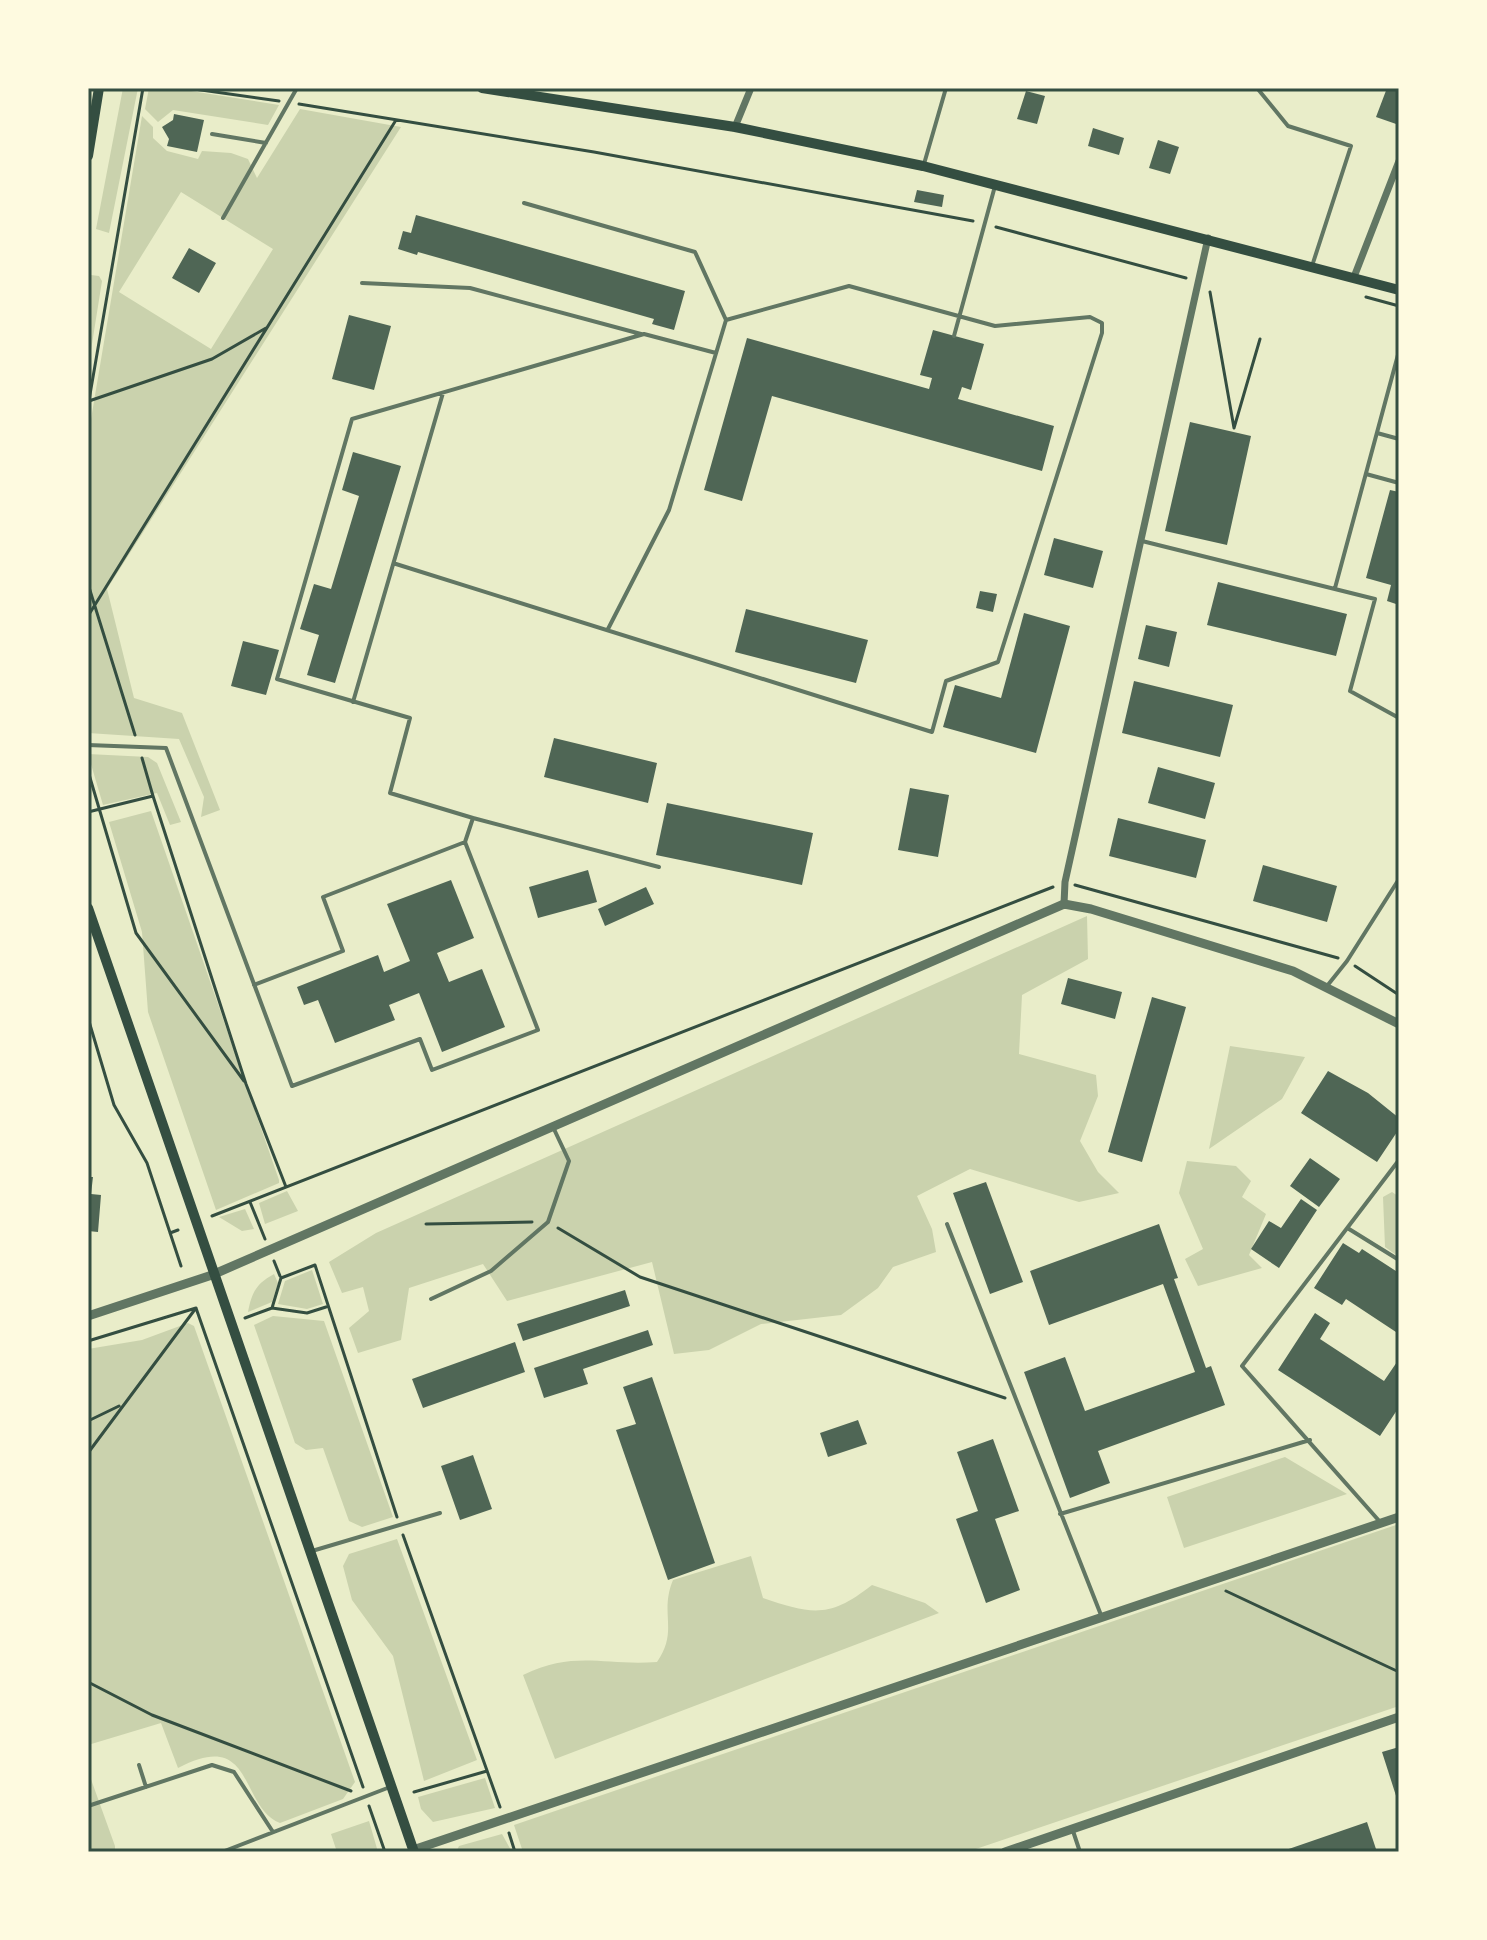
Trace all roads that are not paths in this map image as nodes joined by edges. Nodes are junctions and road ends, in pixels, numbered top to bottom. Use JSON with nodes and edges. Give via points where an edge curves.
{"nodes":[{"id":1,"x":99,"y":88,"type":"edge"},
{"id":2,"x":297,"y":88,"type":"edge"},
{"id":3,"x":482,"y":88,"type":"edge"},
{"id":4,"x":751,"y":88,"type":"edge"},
{"id":5,"x":946,"y":88,"type":"edge"},
{"id":6,"x":1257,"y":88,"type":"edge"},
{"id":7,"x":735,"y":127,"type":"junction"},
{"id":8,"x":212,"y":134,"type":"dead end"},
{"id":9,"x":266,"y":143,"type":"junction"},
{"id":10,"x":88,"y":156,"type":"edge"},
{"id":11,"x":1399,"y":161,"type":"edge"},
{"id":12,"x":923,"y":166,"type":"junction"},
{"id":13,"x":995,"y":184,"type":"junction"},
{"id":14,"x":524,"y":203,"type":"dead end"},
{"id":15,"x":223,"y":218,"type":"dead end"},
{"id":16,"x":1208,"y":238,"type":"junction"},
{"id":17,"x":1312,"y":266,"type":"junction"},
{"id":18,"x":1354,"y":277,"type":"junction"},
{"id":19,"x":362,"y":283,"type":"dead end"},
{"id":20,"x":1399,"y":290,"type":"edge"},
{"id":21,"x":959,"y":316,"type":"junction"},
{"id":22,"x":726,"y":320,"type":"junction"},
{"id":23,"x":644,"y":334,"type":"junction"},
{"id":24,"x":954,"y":336,"type":"dead end"},
{"id":25,"x":1399,"y":351,"type":"edge"},
{"id":26,"x":716,"y":353,"type":"junction"},
{"id":27,"x":443,"y":393,"type":"junction"},
{"id":28,"x":1377,"y":433,"type":"junction"},
{"id":29,"x":1399,"y":439,"type":"edge"},
{"id":30,"x":1366,"y":474,"type":"junction"},
{"id":31,"x":1399,"y":483,"type":"edge"},
{"id":32,"x":1140,"y":540,"type":"junction"},
{"id":33,"x":396,"y":564,"type":"junction"},
{"id":34,"x":1335,"y":589,"type":"junction"},
{"id":35,"x":608,"y":629,"type":"junction"},
{"id":36,"x":353,"y":702,"type":"junction"},
{"id":37,"x":1399,"y":718,"type":"edge"},
{"id":38,"x":88,"y":745,"type":"edge"},
{"id":39,"x":473,"y":818,"type":"junction"},
{"id":40,"x":465,"y":842,"type":"junction"},
{"id":41,"x":659,"y":867,"type":"dead end"},
{"id":42,"x":1399,"y":879,"type":"edge"},
{"id":43,"x":1064,"y":904,"type":"junction"},
{"id":44,"x":88,"y":908,"type":"edge"},
{"id":45,"x":254,"y":985,"type":"junction"},
{"id":46,"x":1327,"y":986,"type":"junction"},
{"id":47,"x":1399,"y":1024,"type":"edge"},
{"id":48,"x":552,"y":1125,"type":"junction"},
{"id":49,"x":1399,"y":1160,"type":"edge"},
{"id":50,"x":947,"y":1224,"type":"dead end"},
{"id":51,"x":1349,"y":1229,"type":"junction"},
{"id":52,"x":1399,"y":1260,"type":"edge"},
{"id":53,"x":212,"y":1275,"type":"junction"},
{"id":54,"x":431,"y":1299,"type":"dead end"},
{"id":55,"x":88,"y":1316,"type":"edge"},
{"id":56,"x":1310,"y":1440,"type":"junction"},
{"id":57,"x":440,"y":1513,"type":"dead end"},
{"id":58,"x":1060,"y":1514,"type":"junction"},
{"id":59,"x":1399,"y":1517,"type":"edge"},
{"id":60,"x":1381,"y":1523,"type":"junction"},
{"id":61,"x":309,"y":1552,"type":"junction"},
{"id":62,"x":1102,"y":1617,"type":"junction"},
{"id":63,"x":1399,"y":1717,"type":"edge"},
{"id":64,"x":139,"y":1765,"type":"dead end"},
{"id":65,"x":146,"y":1787,"type":"junction"},
{"id":66,"x":390,"y":1787,"type":"junction"},
{"id":67,"x":88,"y":1806,"type":"edge"},
{"id":68,"x":1073,"y":1829,"type":"junction"},
{"id":69,"x":273,"y":1832,"type":"junction"},
{"id":70,"x":414,"y":1851,"type":"edge"},
{"id":71,"x":222,"y":1852,"type":"edge"},
{"id":72,"x":1005,"y":1852,"type":"edge"},
{"id":73,"x":1080,"y":1852,"type":"edge"}],
"edges":[{"from":1,"to":10,"type":"main road"},
{"from":2,"to":9,"type":"lane"},
{"from":3,"to":7,"type":"main road"},
{"from":4,"to":7,"type":"street"},
{"from":5,"to":12,"type":"lane"},
{"from":6,"to":17,"type":"lane","via":[[1288,126],[1351,146]]},
{"from":7,"to":12,"type":"main road"},
{"from":8,"to":9,"type":"lane"},
{"from":9,"to":15,"type":"lane"},
{"from":11,"to":18,"type":"street"},
{"from":12,"to":13,"type":"main road"},
{"from":13,"to":16,"type":"main road"},
{"from":13,"to":21,"type":"lane"},
{"from":14,"to":22,"type":"lane","via":[[695,252]]},
{"from":16,"to":17,"type":"main road"},
{"from":16,"to":32,"type":"street"},
{"from":17,"to":18,"type":"main road"},
{"from":18,"to":20,"type":"main road"},
{"from":19,"to":23,"type":"lane","via":[[470,288]]},
{"from":21,"to":22,"type":"lane","via":[[849,286]]},
{"from":21,"to":24,"type":"lane"},
{"from":21,"to":35,"type":"lane","via":[[995,326],[1090,317],[1102,323],[1102,333],[998,662],[946,681],[932,732]]},
{"from":22,"to":26,"type":"lane"},
{"from":23,"to":26,"type":"lane"},
{"from":23,"to":27,"type":"lane"},
{"from":25,"to":28,"type":"lane"},
{"from":26,"to":35,"type":"lane","via":[[669,510]]},
{"from":27,"to":33,"type":"lane"},
{"from":27,"to":36,"type":"lane","via":[[352,419],[277,679]]},
{"from":28,"to":29,"type":"lane"},
{"from":28,"to":30,"type":"lane"},
{"from":30,"to":31,"type":"lane"},
{"from":30,"to":34,"type":"lane"},
{"from":32,"to":34,"type":"lane"},
{"from":32,"to":43,"type":"street"},
{"from":33,"to":35,"type":"lane"},
{"from":33,"to":36,"type":"lane"},
{"from":34,"to":37,"type":"lane","via":[[1375,599],[1350,691]]},
{"from":36,"to":39,"type":"lane","via":[[410,718],[390,793]]},
{"from":38,"to":45,"type":"lane","via":[[166,748]]},
{"from":39,"to":40,"type":"lane"},
{"from":39,"to":41,"type":"lane"},
{"from":40,"to":45,"type":"lane","via":[[323,897],[343,951]]},
{"from":40,"to":45,"type":"lane","via":[[538,1030],[432,1070],[420,1039],[292,1086]]},
{"from":42,"to":46,"type":"lane"},
{"from":43,"to":46,"type":"street","via":[[1293,971]]},
{"from":43,"to":48,"type":"street"},
{"from":44,"to":53,"type":"main road"},
{"from":46,"to":47,"type":"street"},
{"from":48,"to":53,"type":"street"},
{"from":48,"to":54,"type":"lane","via":[[569,1161],[548,1222],[491,1271]]},
{"from":49,"to":51,"type":"lane"},
{"from":50,"to":58,"type":"lane"},
{"from":51,"to":52,"type":"lane"},
{"from":51,"to":56,"type":"lane","via":[[1242,1366]]},
{"from":53,"to":55,"type":"street"},
{"from":53,"to":61,"type":"main road"},
{"from":56,"to":58,"type":"lane"},
{"from":56,"to":60,"type":"lane"},
{"from":57,"to":61,"type":"lane"},
{"from":58,"to":62,"type":"lane"},
{"from":59,"to":60,"type":"street"},
{"from":60,"to":62,"type":"street"},
{"from":61,"to":66,"type":"main road"},
{"from":62,"to":70,"type":"street"},
{"from":63,"to":68,"type":"street"},
{"from":64,"to":65,"type":"lane"},
{"from":65,"to":67,"type":"lane"},
{"from":65,"to":69,"type":"lane","via":[[212,1765],[234,1772]]},
{"from":66,"to":69,"type":"lane"},
{"from":66,"to":70,"type":"main road"},
{"from":68,"to":72,"type":"street"},
{"from":68,"to":73,"type":"lane"},
{"from":69,"to":71,"type":"lane"}]}
